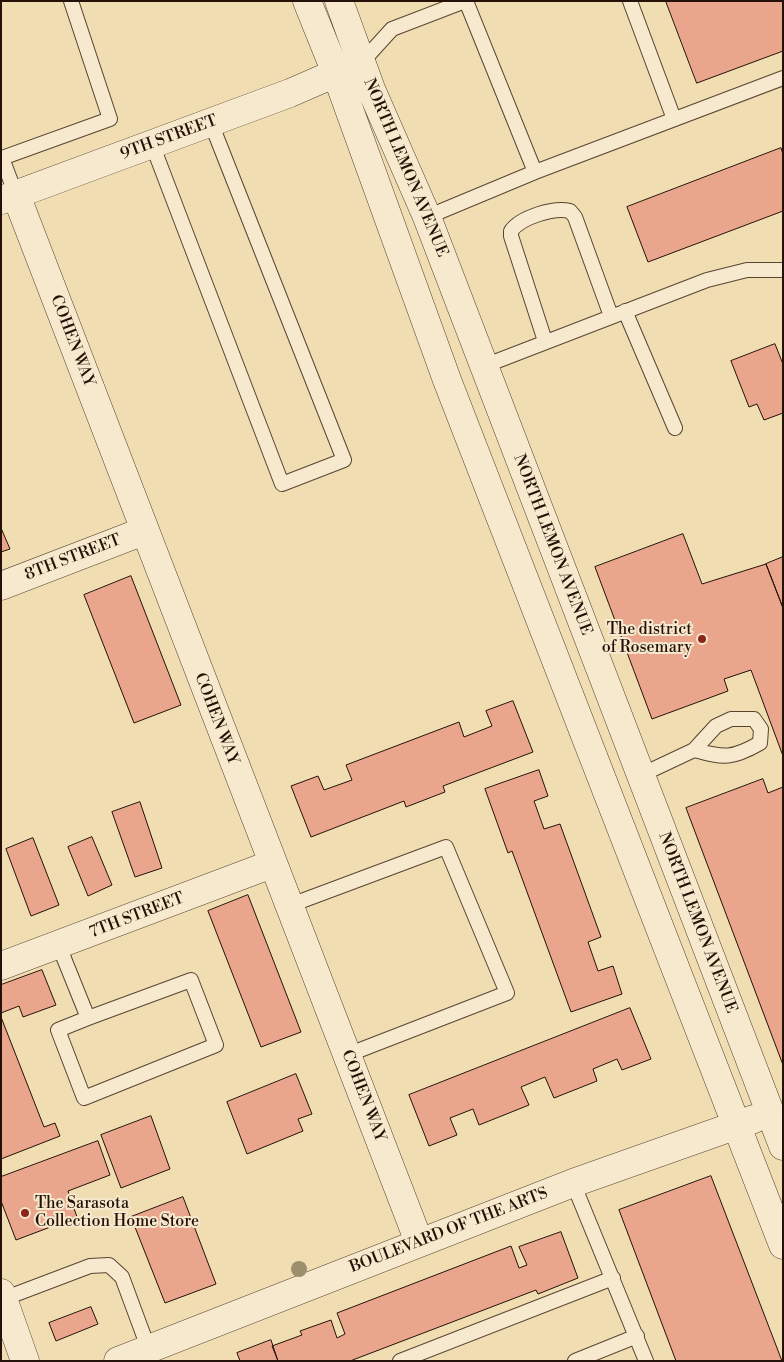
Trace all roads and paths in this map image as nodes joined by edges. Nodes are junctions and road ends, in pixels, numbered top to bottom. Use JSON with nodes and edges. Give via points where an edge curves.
{"nodes":[{"id":1,"x":71,"y":1,"type":"edge"},
{"id":2,"x":307,"y":1,"type":"edge"},
{"id":3,"x":340,"y":1,"type":"edge"},
{"id":4,"x":466,"y":1,"type":"edge"},
{"id":5,"x":630,"y":1,"type":"edge"},
{"id":6,"x":362,"y":62,"type":"junction"},
{"id":7,"x":336,"y":72,"type":"junction"},
{"id":8,"x":783,"y":78,"type":"edge"},
{"id":9,"x":674,"y":119,"type":"junction"},
{"id":10,"x":211,"y":122,"type":"junction"},
{"id":11,"x":152,"y":144,"type":"junction"},
{"id":12,"x":535,"y":172,"type":"junction"},
{"id":13,"x":9,"y":197,"type":"edge"},
{"id":14,"x":427,"y":216,"type":"junction"},
{"id":15,"x":783,"y":270,"type":"edge"},
{"id":16,"x":625,"y":311,"type":"junction"},
{"id":17,"x":611,"y":316,"type":"junction"},
{"id":18,"x":545,"y":341,"type":"junction"},
{"id":19,"x":484,"y":366,"type":"junction"},
{"id":20,"x":675,"y":428,"type":"dead end"},
{"id":21,"x":144,"y":531,"type":"junction"},
{"id":22,"x":1,"y":586,"type":"edge"},
{"id":23,"x":694,"y":750,"type":"dead end"},
{"id":24,"x":641,"y":775,"type":"junction"},
{"id":25,"x":272,"y":864,"type":"junction"},
{"id":26,"x":288,"y":906,"type":"junction"},
{"id":27,"x":59,"y":946,"type":"junction"},
{"id":28,"x":1,"y":966,"type":"edge"},
{"id":29,"x":88,"y":1018,"type":"junction"},
{"id":30,"x":347,"y":1055,"type":"junction"},
{"id":31,"x":776,"y":1110,"type":"edge"},
{"id":32,"x":737,"y":1125,"type":"junction"},
{"id":33,"x":783,"y":1146,"type":"edge"},
{"id":34,"x":573,"y":1183,"type":"junction"},
{"id":35,"x":419,"y":1242,"type":"junction"},
{"id":36,"x":783,"y":1245,"type":"edge"},
{"id":37,"x":612,"y":1278,"type":"junction"},
{"id":38,"x":2,"y":1296,"type":"edge"},
{"id":39,"x":637,"y":1336,"type":"junction"},
{"id":40,"x":149,"y":1350,"type":"junction"},
{"id":41,"x":25,"y":1361,"type":"edge"},
{"id":42,"x":118,"y":1361,"type":"edge"},
{"id":43,"x":400,"y":1361,"type":"edge"},
{"id":44,"x":575,"y":1361,"type":"edge"},
{"id":45,"x":646,"y":1361,"type":"edge"}],
"edges":[{"from":1,"to":13,"type":"lane","via":[[110,119],[2,158]]},
{"from":2,"to":7,"type":"street"},
{"from":3,"to":6,"type":"street","name":"NORTH LEMON AVENUE"},
{"from":4,"to":6,"type":"lane","via":[[392,29]]},
{"from":4,"to":12,"type":"lane"},
{"from":5,"to":9,"type":"lane"},
{"from":6,"to":14,"type":"street","name":"NORTH LEMON AVENUE"},
{"from":7,"to":10,"type":"street","name":"9TH STREET"},
{"from":7,"to":32,"type":"street","via":[[447,380]]},
{"from":8,"to":9,"type":"lane"},
{"from":9,"to":12,"type":"lane"},
{"from":10,"to":11,"type":"street","name":"9TH STREET"},
{"from":10,"to":11,"type":"lane","via":[[344,460],[282,484]]},
{"from":11,"to":13,"type":"street","name":"9TH STREET"},
{"from":12,"to":14,"type":"lane"},
{"from":13,"to":21,"type":"street","name":"COHEN WAY"},
{"from":14,"to":19,"type":"street","name":"NORTH LEMON AVENUE"},
{"from":15,"to":16,"type":"lane","via":[[746,270],[726,274]]},
{"from":16,"to":17,"type":"lane"},
{"from":16,"to":20,"type":"lane"},
{"from":17,"to":18,"type":"lane"},
{"from":17,"to":18,"type":"lane","via":[[570,211],[557,210],[520,222],[511,230],[511,236]]},
{"from":18,"to":19,"type":"lane"},
{"from":19,"to":24,"type":"street","name":"NORTH LEMON AVENUE"},
{"from":21,"to":22,"type":"street","name":"8TH STREET"},
{"from":21,"to":25,"type":"street","name":"COHEN WAY"},
{"from":23,"to":24,"type":"lane"},
{"from":24,"to":31,"type":"street","name":"NORTH LEMON AVENUE"},
{"from":25,"to":26,"type":"street","name":"COHEN WAY"},
{"from":25,"to":27,"type":"street","name":"7TH STREET"},
{"from":26,"to":30,"type":"street","name":"COHEN WAY"},
{"from":26,"to":30,"type":"lane","via":[[446,847],[507,993]]},
{"from":27,"to":28,"type":"street","name":"7TH STREET"},
{"from":27,"to":29,"type":"lane"},
{"from":29,"to":29,"type":"lane","via":[[58,1030],[84,1098],[216,1045],[191,980]]},
{"from":30,"to":35,"type":"street","name":"COHEN WAY"},
{"from":31,"to":32,"type":"street","name":"BOULEVARD OF THE ARTS"},
{"from":31,"to":33,"type":"street","name":"NORTH LEMON AVENUE"},
{"from":32,"to":34,"type":"street","name":"BOULEVARD OF THE ARTS"},
{"from":32,"to":36,"type":"street"},
{"from":34,"to":35,"type":"street","name":"BOULEVARD OF THE ARTS"},
{"from":34,"to":37,"type":"lane"},
{"from":35,"to":40,"type":"street","name":"BOULEVARD OF THE ARTS"},
{"from":37,"to":39,"type":"lane"},
{"from":37,"to":43,"type":"lane"},
{"from":38,"to":40,"type":"lane","via":[[90,1266],[109,1265],[122,1277]]},
{"from":38,"to":41,"type":"street"},
{"from":39,"to":44,"type":"lane"},
{"from":39,"to":45,"type":"lane"},
{"from":40,"to":42,"type":"street","name":"BOULEVARD OF THE ARTS"}]}
